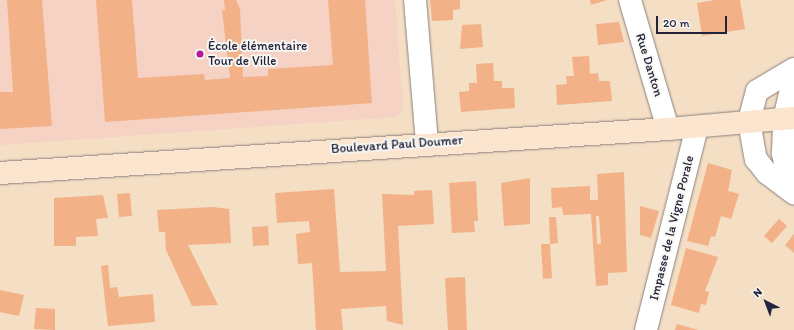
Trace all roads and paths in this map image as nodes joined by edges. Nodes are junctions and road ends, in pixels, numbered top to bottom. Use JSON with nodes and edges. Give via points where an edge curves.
{"nodes":[{"id":1,"x":415,"y":0,"type":"edge"},
{"id":2,"x":630,"y":0,"type":"edge"},
{"id":3,"x":794,"y":69,"type":"edge"},
{"id":4,"x":794,"y":77,"type":"edge"},
{"id":5,"x":789,"y":118,"type":"edge"},
{"id":6,"x":749,"y":122,"type":"junction"},
{"id":7,"x":697,"y":127,"type":"junction"},
{"id":8,"x":668,"y":129,"type":"junction"},
{"id":9,"x":427,"y":143,"type":"junction"},
{"id":10,"x":0,"y":172,"type":"edge"},
{"id":11,"x":792,"y":191,"type":"edge"},
{"id":12,"x":646,"y":330,"type":"edge"}],
"edges":[{"from":1,"to":9,"type":"street"},
{"from":2,"to":8,"type":"street","name":"Rue Danton"},
{"from":3,"to":6,"type":"street","via":[[757,91]]},
{"from":4,"to":5,"type":"street"},
{"from":5,"to":6,"type":"main road","name":"Boulevard Paul Doumer"},
{"from":5,"to":11,"type":"street","via":[[783,153]]},
{"from":6,"to":7,"type":"main road","name":"Boulevard Paul Doumer"},
{"from":6,"to":11,"type":"street","via":[[756,159],[767,173]]},
{"from":7,"to":8,"type":"main road","name":"Boulevard Paul Doumer"},
{"from":7,"to":12,"type":"street","name":"Impasse de la Vigne Porale"},
{"from":8,"to":9,"type":"main road","name":"Boulevard Paul Doumer"},
{"from":9,"to":10,"type":"main road","name":"Boulevard Paul Doumer"}]}
